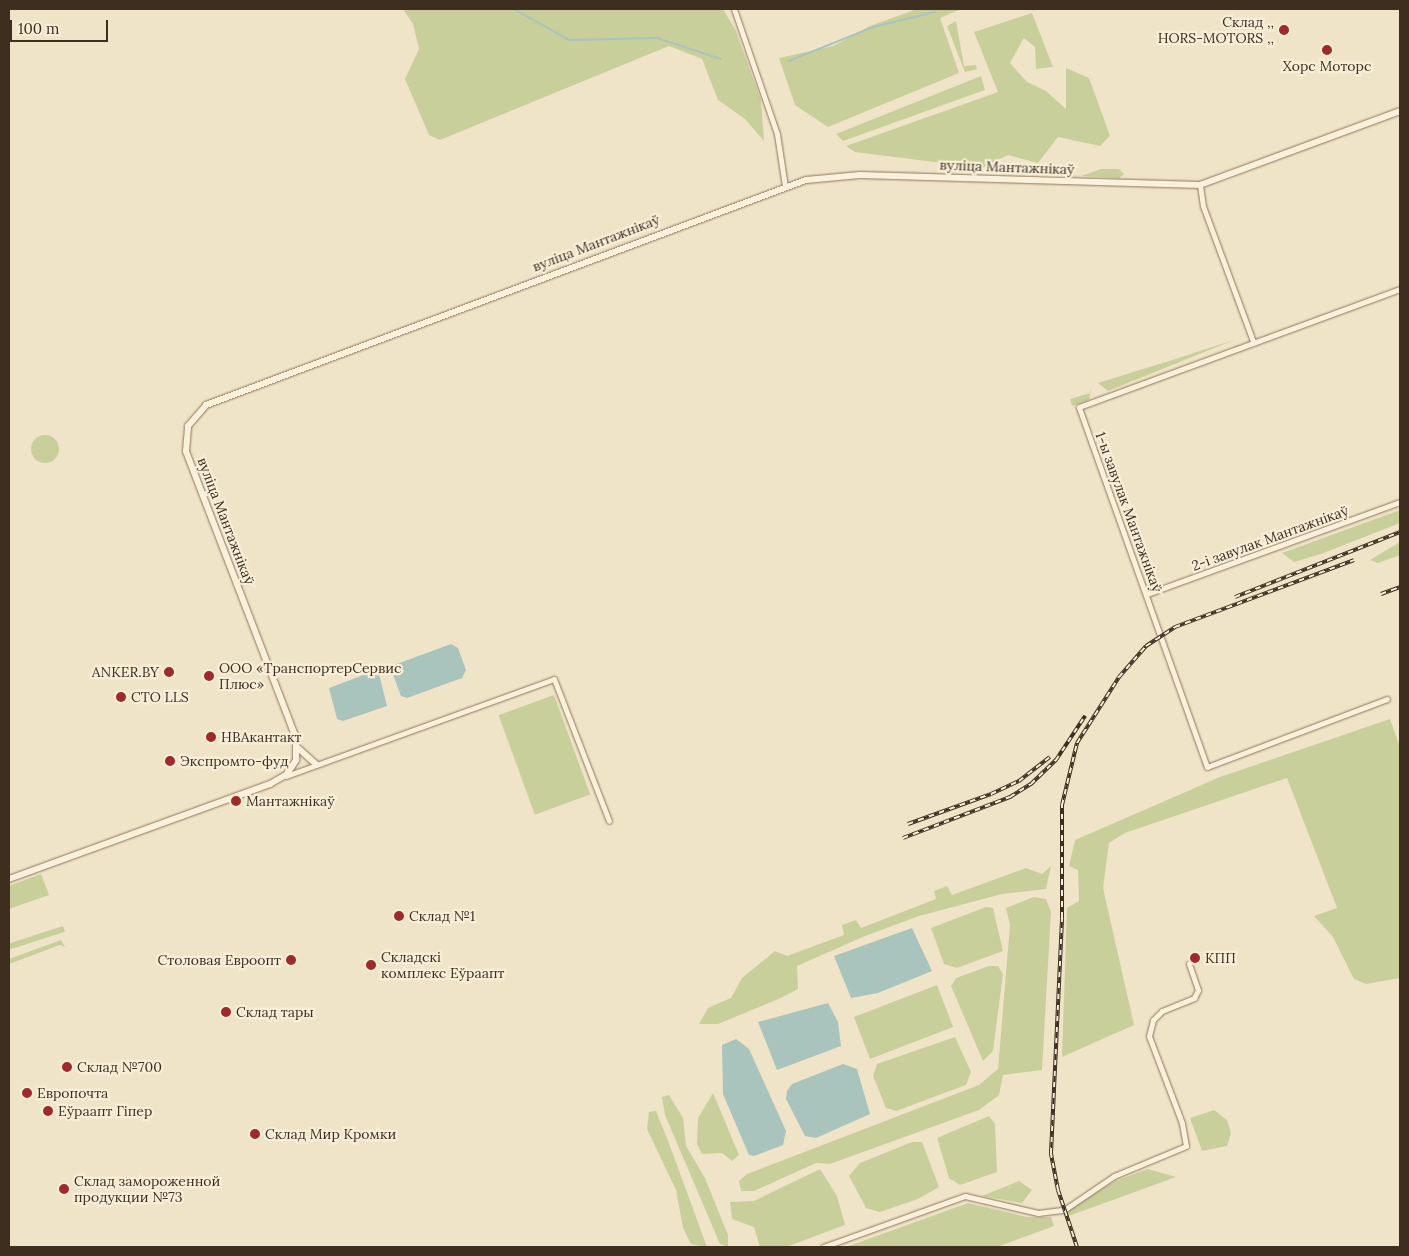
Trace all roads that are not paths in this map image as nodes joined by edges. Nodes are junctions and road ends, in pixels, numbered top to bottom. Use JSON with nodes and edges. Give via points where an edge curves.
{"nodes":[{"id":1,"x":734,"y":9,"type":"edge"},
{"id":2,"x":1400,"y":111,"type":"edge"},
{"id":3,"x":1200,"y":185,"type":"junction"},
{"id":4,"x":785,"y":186,"type":"junction"},
{"id":5,"x":1400,"y":289,"type":"edge"},
{"id":6,"x":1253,"y":341,"type":"junction"},
{"id":7,"x":1400,"y":502,"type":"edge"},
{"id":8,"x":1147,"y":594,"type":"junction"},
{"id":9,"x":1387,"y":699,"type":"dead end"},
{"id":10,"x":298,"y":748,"type":"junction"},
{"id":11,"x":317,"y":764,"type":"junction"},
{"id":12,"x":284,"y":777,"type":"junction"},
{"id":13,"x":609,"y":821,"type":"dead end"},
{"id":14,"x":9,"y":879,"type":"edge"},
{"id":15,"x":1188,"y":964,"type":"dead end"},
{"id":16,"x":823,"y":1247,"type":"edge"}],
"edges":[{"from":1,"to":4,"type":"street","via":[[777,134]]},
{"from":2,"to":3,"type":"street","name":"вуліца Мантажнікаў"},
{"from":3,"to":4,"type":"street","name":"вуліца Мантажнікаў","via":[[860,175]]},
{"from":3,"to":6,"type":"street","via":[[1203,206]]},
{"from":4,"to":10,"type":"street","name":"вуліца Мантажнікаў","via":[[292,370],[198,411],[186,432],[186,451]]},
{"from":5,"to":6,"type":"street","name":"1-ы завулак Мантажнікаў"},
{"from":6,"to":8,"type":"street","name":"1-ы завулак Мантажнікаў","via":[[1079,407]]},
{"from":7,"to":8,"type":"street","name":"2-і завулак Мантажнікаў"},
{"from":8,"to":9,"type":"street","name":"1-ы завулак Мантажнікаў","via":[[1207,766]]},
{"from":10,"to":11,"type":"street"},
{"from":10,"to":12,"type":"street","via":[[295,763]]},
{"from":11,"to":12,"type":"street"},
{"from":11,"to":13,"type":"street","via":[[554,679]]},
{"from":12,"to":14,"type":"street"},
{"from":15,"to":16,"type":"street","via":[[1198,990],[1194,998],[1162,1011],[1152,1020],[1149,1036],[1182,1124],[1186,1146],[1114,1176],[1064,1210],[1038,1214],[965,1196]]}]}
